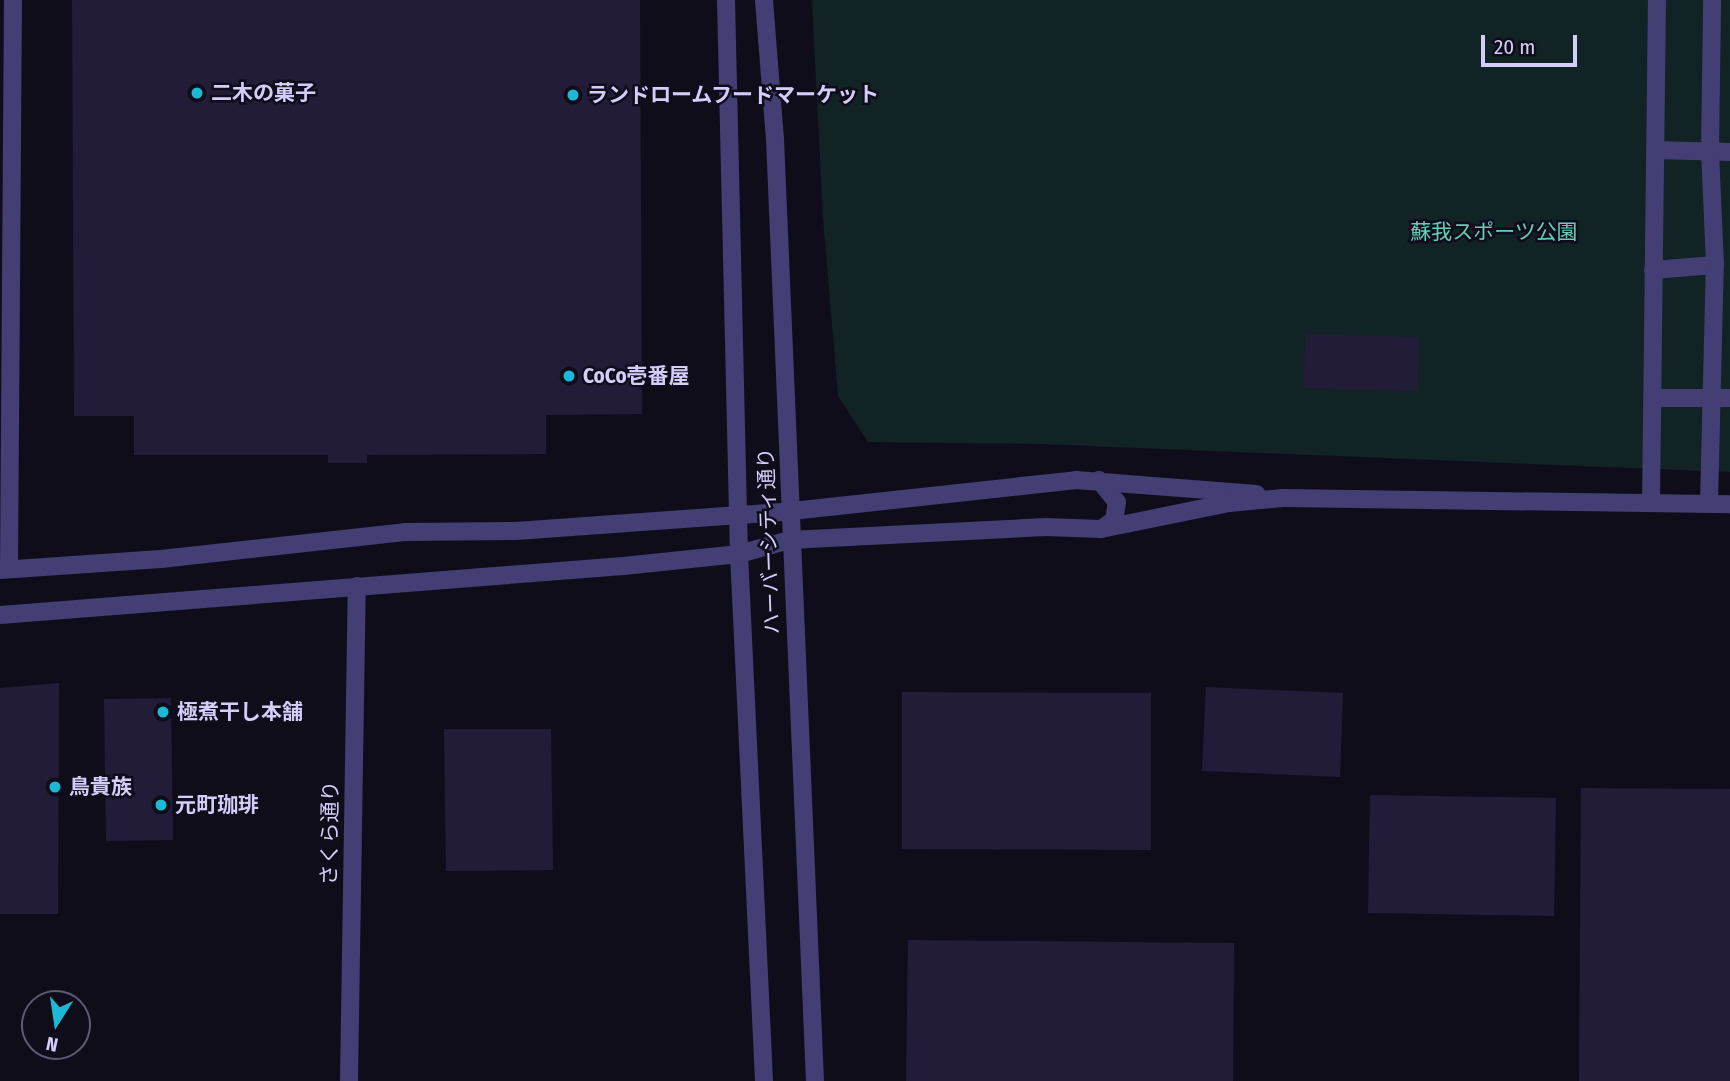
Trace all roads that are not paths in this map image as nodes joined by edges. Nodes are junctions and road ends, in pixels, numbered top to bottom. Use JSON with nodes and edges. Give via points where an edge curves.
{"nodes":[{"id":1,"x":13,"y":0,"type":"edge"},
{"id":2,"x":726,"y":0,"type":"edge"},
{"id":3,"x":764,"y":0,"type":"edge"},
{"id":4,"x":1657,"y":0,"type":"edge"},
{"id":5,"x":1712,"y":0,"type":"edge"},
{"id":6,"x":1656,"y":150,"type":"junction"},
{"id":7,"x":1710,"y":151,"type":"junction"},
{"id":8,"x":1730,"y":152,"type":"edge"},
{"id":9,"x":1715,"y":265,"type":"junction"},
{"id":10,"x":1653,"y":270,"type":"junction"},
{"id":11,"x":1711,"y":397,"type":"junction"},
{"id":12,"x":1653,"y":398,"type":"junction"},
{"id":13,"x":1730,"y":398,"type":"edge"},
{"id":14,"x":1099,"y":480,"type":"junction"},
{"id":15,"x":1283,"y":498,"type":"junction"},
{"id":16,"x":1651,"y":502,"type":"junction"},
{"id":17,"x":1709,"y":504,"type":"junction"},
{"id":18,"x":1730,"y":504,"type":"edge"},
{"id":19,"x":792,"y":511,"type":"junction"},
{"id":20,"x":741,"y":514,"type":"junction"},
{"id":21,"x":1101,"y":529,"type":"junction"},
{"id":22,"x":790,"y":540,"type":"junction"},
{"id":23,"x":739,"y":554,"type":"junction"},
{"id":24,"x":4,"y":570,"type":"edge"},
{"id":25,"x":357,"y":586,"type":"junction"},
{"id":26,"x":0,"y":615,"type":"edge"},
{"id":27,"x":349,"y":1081,"type":"edge"},
{"id":28,"x":764,"y":1081,"type":"edge"},
{"id":29,"x":815,"y":1081,"type":"edge"}],
"edges":[{"from":1,"to":24,"type":"street"},
{"from":2,"to":20,"type":"street","name":"ハーバーシティ通り","via":[[728,197]]},
{"from":3,"to":19,"type":"street","name":"ハーバーシティ通り"},
{"from":4,"to":6,"type":"street"},
{"from":5,"to":7,"type":"street"},
{"from":6,"to":7,"type":"street"},
{"from":6,"to":10,"type":"street"},
{"from":7,"to":8,"type":"street"},
{"from":7,"to":9,"type":"street"},
{"from":9,"to":10,"type":"street"},
{"from":9,"to":11,"type":"street"},
{"from":10,"to":12,"type":"street"},
{"from":11,"to":12,"type":"street"},
{"from":11,"to":13,"type":"street"},
{"from":11,"to":17,"type":"street"},
{"from":12,"to":16,"type":"street"},
{"from":14,"to":15,"type":"street"},
{"from":14,"to":19,"type":"street"},
{"from":14,"to":21,"type":"street","via":[[1117,502],[1114,520]]},
{"from":15,"to":16,"type":"street"},
{"from":15,"to":21,"type":"street","via":[[1229,503]]},
{"from":16,"to":17,"type":"street"},
{"from":17,"to":18,"type":"street"},
{"from":19,"to":20,"type":"street"},
{"from":19,"to":22,"type":"street","name":"ハーバーシティ通り"},
{"from":20,"to":23,"type":"street","name":"ハーバーシティ通り"},
{"from":20,"to":24,"type":"street","via":[[516,531],[405,532]]},
{"from":21,"to":22,"type":"street","via":[[1046,527]]},
{"from":22,"to":23,"type":"street"},
{"from":22,"to":29,"type":"street","name":"ハーバーシティ通り"},
{"from":23,"to":25,"type":"street"},
{"from":23,"to":28,"type":"street","name":"ハーバーシティ通り"},
{"from":25,"to":26,"type":"street"},
{"from":25,"to":27,"type":"street","name":"さくら通り"}]}
